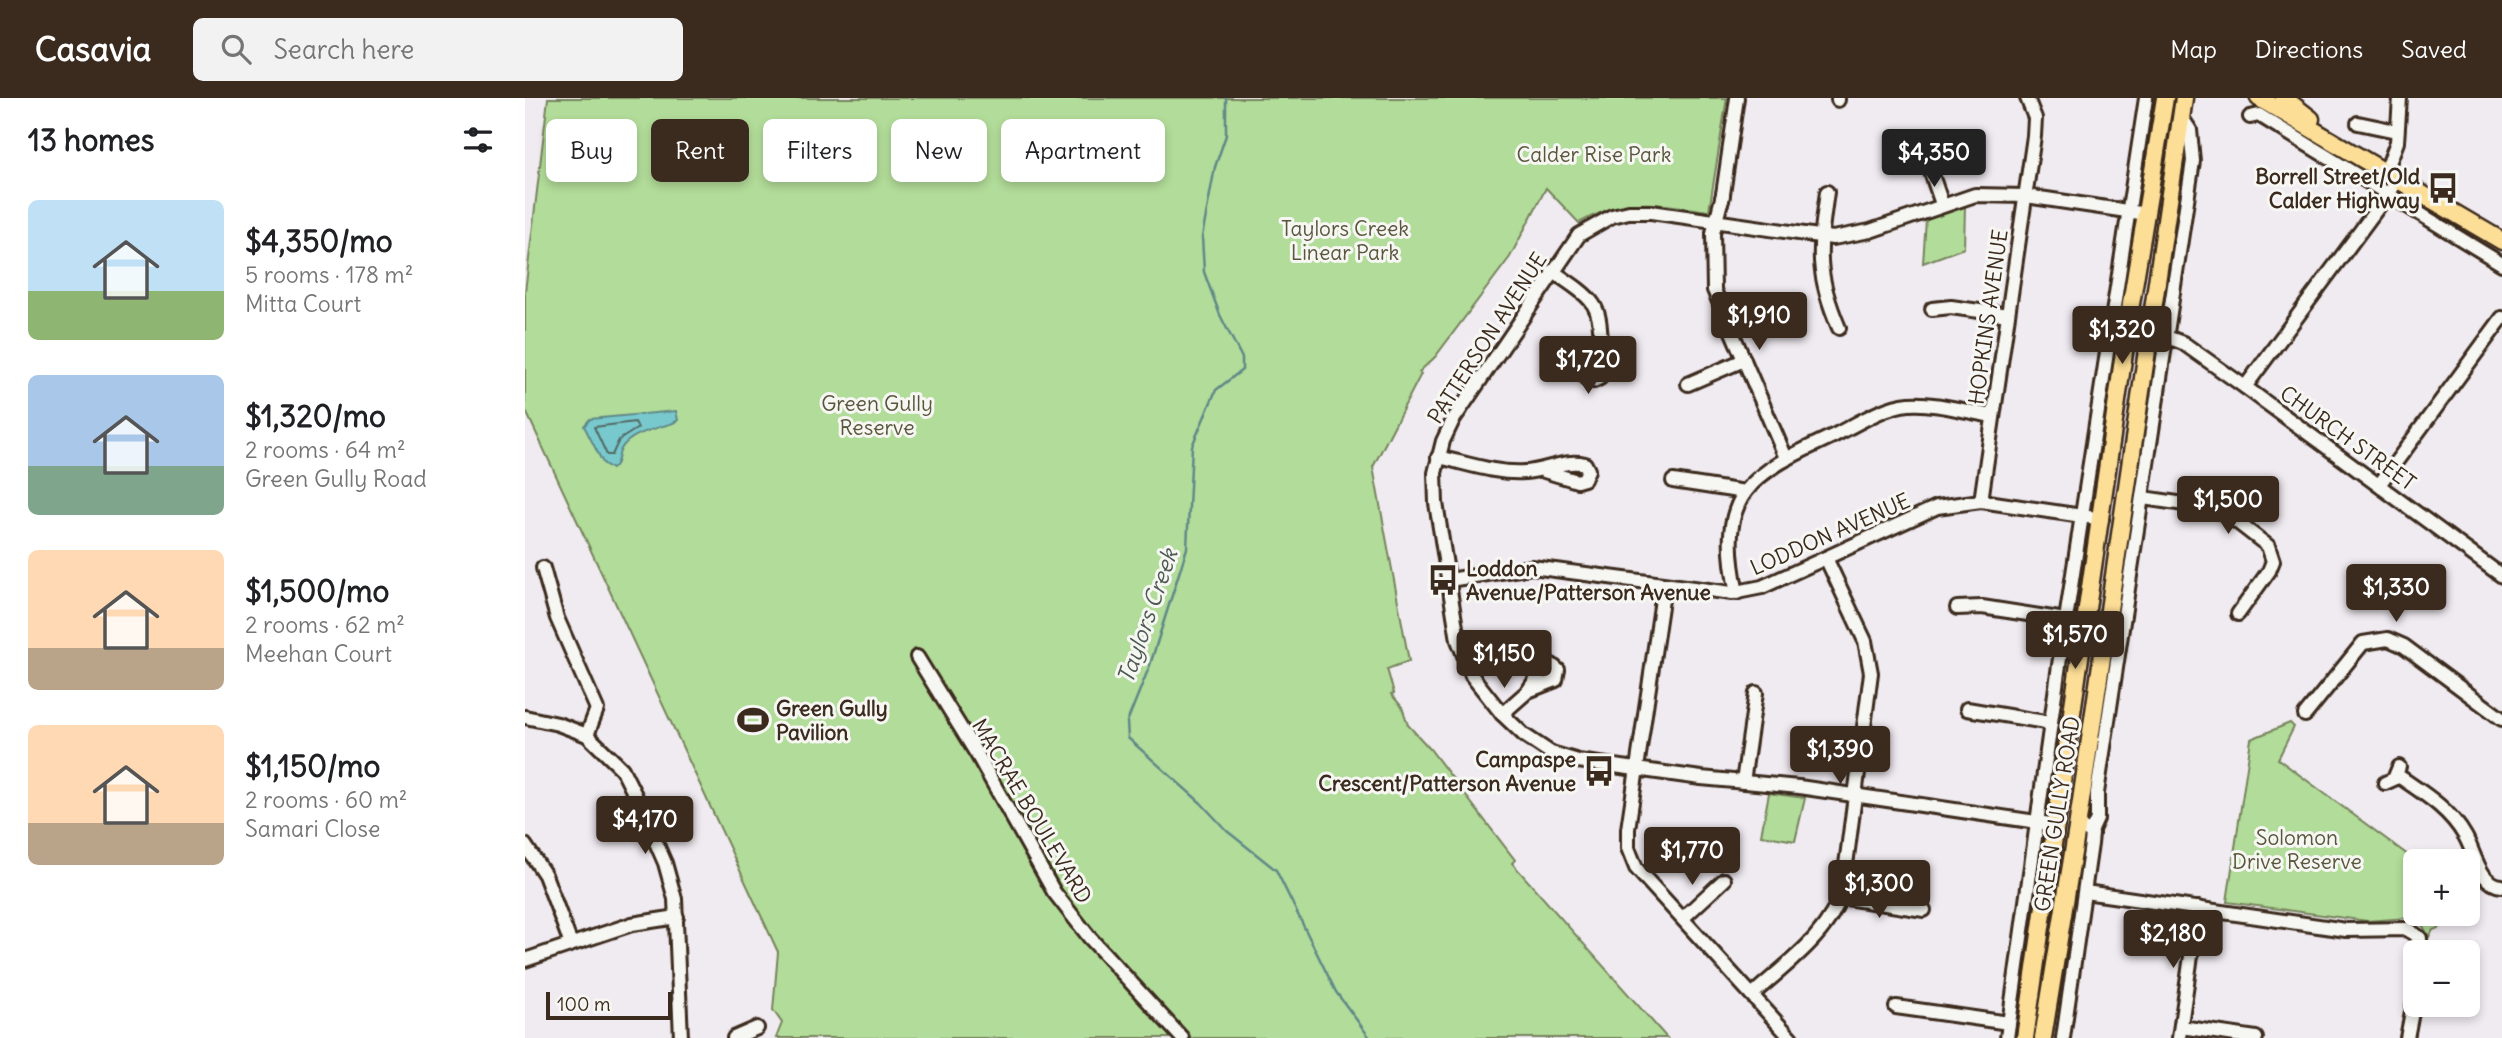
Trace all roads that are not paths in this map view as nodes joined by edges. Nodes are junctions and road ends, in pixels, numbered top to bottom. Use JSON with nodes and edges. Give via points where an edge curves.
{"nodes":[{"id":1,"x":1737,"y":98,"type":"edge"},
{"id":2,"x":2027,"y":98,"type":"edge"},
{"id":3,"x":2146,"y":98,"type":"edge"},
{"id":4,"x":2165,"y":98,"type":"edge"},
{"id":5,"x":2199,"y":98,"type":"edge"},
{"id":6,"x":2247,"y":98,"type":"edge"},
{"id":7,"x":2259,"y":98,"type":"edge"},
{"id":8,"x":2400,"y":98,"type":"edge"},
{"id":9,"x":2283,"y":105,"type":"edge"},
{"id":10,"x":2183,"y":108,"type":"edge"},
{"id":11,"x":2250,"y":117,"type":"dead end"},
{"id":12,"x":2358,"y":123,"type":"dead end"},
{"id":13,"x":2396,"y":131,"type":"junction"},
{"id":14,"x":1922,"y":146,"type":"dead end"},
{"id":15,"x":2388,"y":172,"type":"junction"},
{"id":16,"x":1827,"y":192,"type":"dead end"},
{"id":17,"x":2388,"y":195,"type":"junction"},
{"id":18,"x":2025,"y":196,"type":"junction"},
{"id":19,"x":1942,"y":204,"type":"junction"},
{"id":20,"x":2129,"y":211,"type":"junction"},
{"id":21,"x":2147,"y":214,"type":"junction"},
{"id":22,"x":1718,"y":222,"type":"junction"},
{"id":23,"x":1820,"y":237,"type":"junction"},
{"id":24,"x":2502,"y":241,"type":"edge"},
{"id":25,"x":2502,"y":264,"type":"edge"},
{"id":26,"x":1552,"y":271,"type":"junction"},
{"id":27,"x":1932,"y":309,"type":"dead end"},
{"id":28,"x":2008,"y":315,"type":"junction"},
{"id":29,"x":2502,"y":318,"type":"edge"},
{"id":30,"x":1839,"y":328,"type":"dead end"},
{"id":31,"x":1600,"y":336,"type":"dead end"},
{"id":32,"x":2167,"y":337,"type":"junction"},
{"id":33,"x":1744,"y":359,"type":"junction"},
{"id":34,"x":1688,"y":384,"type":"dead end"},
{"id":35,"x":2245,"y":387,"type":"junction"},
{"id":36,"x":1993,"y":416,"type":"junction"},
{"id":37,"x":1438,"y":457,"type":"junction"},
{"id":38,"x":1786,"y":458,"type":"junction"},
{"id":39,"x":1544,"y":471,"type":"dead end"},
{"id":40,"x":1673,"y":481,"type":"dead end"},
{"id":41,"x":2379,"y":485,"type":"junction"},
{"id":42,"x":1745,"y":492,"type":"junction"},
{"id":43,"x":2143,"y":498,"type":"junction"},
{"id":44,"x":1981,"y":501,"type":"junction"},
{"id":45,"x":2082,"y":516,"type":"junction"},
{"id":46,"x":2102,"y":519,"type":"junction"},
{"id":47,"x":2122,"y":522,"type":"junction"},
{"id":48,"x":2139,"y":525,"type":"junction"},
{"id":49,"x":1826,"y":558,"type":"junction"},
{"id":50,"x":543,"y":568,"type":"dead end"},
{"id":51,"x":2502,"y":576,"type":"edge"},
{"id":52,"x":1449,"y":580,"type":"junction"},
{"id":53,"x":1664,"y":586,"type":"junction"},
{"id":54,"x":1737,"y":593,"type":"junction"},
{"id":55,"x":1957,"y":608,"type":"dead end"},
{"id":56,"x":2238,"y":614,"type":"dead end"},
{"id":57,"x":2066,"y":620,"type":"junction"},
{"id":58,"x":917,"y":657,"type":"dead end"},
{"id":59,"x":1528,"y":691,"type":"dead end"},
{"id":60,"x":1756,"y":693,"type":"dead end"},
{"id":61,"x":1967,"y":709,"type":"dead end"},
{"id":62,"x":1502,"y":714,"type":"junction"},
{"id":63,"x":2305,"y":715,"type":"dead end"},
{"id":64,"x":525,"y":718,"type":"edge"},
{"id":65,"x":2502,"y":719,"type":"edge"},
{"id":66,"x":2051,"y":723,"type":"junction"},
{"id":67,"x":587,"y":736,"type":"junction"},
{"id":68,"x":1637,"y":770,"type":"junction"},
{"id":69,"x":1743,"y":782,"type":"junction"},
{"id":70,"x":2385,"y":783,"type":"dead end"},
{"id":71,"x":1855,"y":796,"type":"junction"},
{"id":72,"x":2039,"y":822,"type":"junction"},
{"id":73,"x":2057,"y":825,"type":"junction"},
{"id":74,"x":2084,"y":830,"type":"junction"},
{"id":75,"x":525,"y":845,"type":"edge"},
{"id":76,"x":1724,"y":880,"type":"dead end"},
{"id":77,"x":2502,"y":886,"type":"edge"},
{"id":78,"x":2085,"y":892,"type":"junction"},
{"id":79,"x":1840,"y":897,"type":"junction"},
{"id":80,"x":2198,"y":908,"type":"junction"},
{"id":81,"x":1924,"y":910,"type":"dead end"},
{"id":82,"x":677,"y":917,"type":"junction"},
{"id":83,"x":1683,"y":918,"type":"junction"},
{"id":84,"x":2420,"y":940,"type":"edge"},
{"id":85,"x":571,"y":944,"type":"junction"},
{"id":86,"x":525,"y":960,"type":"edge"},
{"id":87,"x":1752,"y":995,"type":"junction"},
{"id":88,"x":1896,"y":1007,"type":"dead end"},
{"id":89,"x":2411,"y":1017,"type":"edge"},
{"id":90,"x":2009,"y":1023,"type":"junction"},
{"id":91,"x":757,"y":1028,"type":"dead end"},
{"id":92,"x":2180,"y":1032,"type":"edge"},
{"id":93,"x":681,"y":1038,"type":"edge"},
{"id":94,"x":734,"y":1038,"type":"edge"},
{"id":95,"x":1182,"y":1038,"type":"edge"},
{"id":96,"x":1791,"y":1038,"type":"edge"},
{"id":97,"x":2007,"y":1038,"type":"edge"},
{"id":98,"x":2025,"y":1038,"type":"edge"},
{"id":99,"x":2043,"y":1038,"type":"edge"},
{"id":100,"x":2063,"y":1038,"type":"edge"},
{"id":101,"x":2256,"y":1038,"type":"edge"},
{"id":102,"x":2407,"y":1038,"type":"edge"}],
"edges":[{"from":1,"to":22,"type":"street"},
{"from":2,"to":18,"type":"street","name":"HOPKINS AVENUE","via":[[2035,125]]},
{"from":3,"to":20,"type":"street"},
{"from":4,"to":21,"type":"main road","name":"GREEN GULLY ROAD"},
{"from":5,"to":10,"type":"main road"},
{"from":6,"to":9,"type":"main road"},
{"from":7,"to":9,"type":"main road"},
{"from":8,"to":13,"type":"street"},
{"from":9,"to":15,"type":"main road"},
{"from":10,"to":32,"type":"street","via":[[2193,147]]},
{"from":10,"to":47,"type":"main road","name":"GREEN GULLY ROAD"},
{"from":11,"to":17,"type":"street","via":[[2259,115]]},
{"from":12,"to":13,"type":"street"},
{"from":13,"to":15,"type":"street"},
{"from":14,"to":19,"type":"street"},
{"from":15,"to":17,"type":"street"},
{"from":15,"to":24,"type":"main road"},
{"from":16,"to":23,"type":"street"},
{"from":17,"to":25,"type":"street"},
{"from":17,"to":35,"type":"street"},
{"from":18,"to":19,"type":"street","name":"PATTERSON AVENUE","via":[[1975,195]]},
{"from":18,"to":20,"type":"street","name":"PATTERSON AVENUE"},
{"from":18,"to":28,"type":"street","name":"HOPKINS AVENUE"},
{"from":19,"to":23,"type":"street","name":"PATTERSON AVENUE","via":[[1855,235]]},
{"from":20,"to":21,"type":"street","name":"PATTERSON AVENUE"},
{"from":20,"to":45,"type":"street"},
{"from":21,"to":46,"type":"main road","name":"GREEN GULLY ROAD"},
{"from":22,"to":23,"type":"street","name":"PATTERSON AVENUE"},
{"from":22,"to":26,"type":"street","name":"PATTERSON AVENUE","via":[[1651,212],[1621,213],[1579,235]]},
{"from":22,"to":33,"type":"street","via":[[1714,290]]},
{"from":23,"to":30,"type":"street","via":[[1822,273]]},
{"from":26,"to":31,"type":"street","via":[[1594,302]]},
{"from":26,"to":37,"type":"street","name":"PATTERSON AVENUE","via":[[1453,420]]},
{"from":27,"to":28,"type":"street"},
{"from":28,"to":36,"type":"street","name":"HOPKINS AVENUE"},
{"from":29,"to":41,"type":"street"},
{"from":32,"to":35,"type":"street","name":"CHURCH STREET","via":[[2183,343]]},
{"from":32,"to":43,"type":"street"},
{"from":33,"to":34,"type":"street"},
{"from":33,"to":38,"type":"street"},
{"from":35,"to":41,"type":"street","name":"CHURCH STREET"},
{"from":36,"to":38,"type":"street","via":[[1907,404]]},
{"from":36,"to":44,"type":"street","name":"HOPKINS AVENUE"},
{"from":37,"to":39,"type":"street","via":[[1501,471]]},
{"from":37,"to":52,"type":"street","name":"PATTERSON AVENUE","via":[[1435,495]]},
{"from":38,"to":42,"type":"street","via":[[1766,469]]},
{"from":40,"to":42,"type":"street"},
{"from":41,"to":51,"type":"street","name":"CHURCH STREET"},
{"from":42,"to":54,"type":"street","via":[[1729,541]]},
{"from":43,"to":48,"type":"street"},
{"from":43,"to":56,"type":"street","via":[[2212,508],[2268,546],[2273,561],[2269,571]]},
{"from":44,"to":45,"type":"street","name":"LODDON AVENUE"},
{"from":44,"to":49,"type":"street","name":"LODDON AVENUE","via":[[1937,507]]},
{"from":45,"to":46,"type":"street","name":"LODDON AVENUE"},
{"from":45,"to":57,"type":"street"},
{"from":46,"to":47,"type":"main road"},
{"from":46,"to":73,"type":"main road","name":"GREEN GULLY ROAD"},
{"from":47,"to":48,"type":"street"},
{"from":47,"to":74,"type":"main road","name":"GREEN GULLY ROAD"},
{"from":48,"to":74,"type":"street","via":[[2097,793],[2097,819]]},
{"from":49,"to":54,"type":"street","name":"LODDON AVENUE","via":[[1762,587]]},
{"from":49,"to":71,"type":"street","via":[[1869,657],[1870,699]]},
{"from":50,"to":67,"type":"street","via":[[557,618],[597,709]]},
{"from":52,"to":53,"type":"street","name":"LODDON AVENUE","via":[[1532,567]]},
{"from":52,"to":62,"type":"street","name":"PATTERSON AVENUE","via":[[1464,660]]},
{"from":53,"to":54,"type":"street","name":"LODDON AVENUE"},
{"from":53,"to":68,"type":"street"},
{"from":55,"to":57,"type":"street","via":[[1982,607]]},
{"from":57,"to":66,"type":"street"},
{"from":58,"to":95,"type":"street","name":"MACRAE BOULEVARD","via":[[1054,892]]},
{"from":59,"to":62,"type":"street"},
{"from":60,"to":69,"type":"street"},
{"from":61,"to":66,"type":"street"},
{"from":62,"to":68,"type":"street","name":"PATTERSON AVENUE","via":[[1551,753]]},
{"from":63,"to":65,"type":"street","via":[[2363,643],[2388,639]]},
{"from":64,"to":67,"type":"street"},
{"from":66,"to":72,"type":"street"},
{"from":67,"to":82,"type":"street","via":[[622,769],[637,799],[665,863]]},
{"from":68,"to":69,"type":"street","name":"PATTERSON AVENUE"},
{"from":68,"to":83,"type":"street","via":[[1628,829],[1630,855],[1636,868]]},
{"from":69,"to":71,"type":"street","name":"PATTERSON AVENUE"},
{"from":70,"to":77,"type":"street","via":[[2398,771],[2448,812],[2485,877]]},
{"from":71,"to":72,"type":"street","name":"PATTERSON AVENUE"},
{"from":71,"to":79,"type":"street"},
{"from":72,"to":73,"type":"street","name":"PATTERSON AVENUE"},
{"from":72,"to":90,"type":"street"},
{"from":73,"to":74,"type":"main road"},
{"from":73,"to":98,"type":"main road","name":"GREEN GULLY ROAD"},
{"from":74,"to":78,"type":"street"},
{"from":74,"to":99,"type":"main road","name":"GREEN GULLY ROAD"},
{"from":75,"to":85,"type":"street","via":[[545,875]]},
{"from":76,"to":83,"type":"street"},
{"from":78,"to":80,"type":"street"},
{"from":78,"to":100,"type":"street"},
{"from":79,"to":81,"type":"street"},
{"from":79,"to":87,"type":"street","via":[[1821,930]]},
{"from":80,"to":84,"type":"street","via":[[2346,930],[2407,929]]},
{"from":80,"to":92,"type":"street"},
{"from":82,"to":85,"type":"street","via":[[632,924]]},
{"from":82,"to":93,"type":"street"},
{"from":83,"to":87,"type":"street"},
{"from":85,"to":86,"type":"street"},
{"from":87,"to":96,"type":"street"},
{"from":88,"to":90,"type":"street"},
{"from":89,"to":102,"type":"street"},
{"from":90,"to":97,"type":"street"},
{"from":91,"to":94,"type":"street"},
{"from":92,"to":101,"type":"street"}]}
